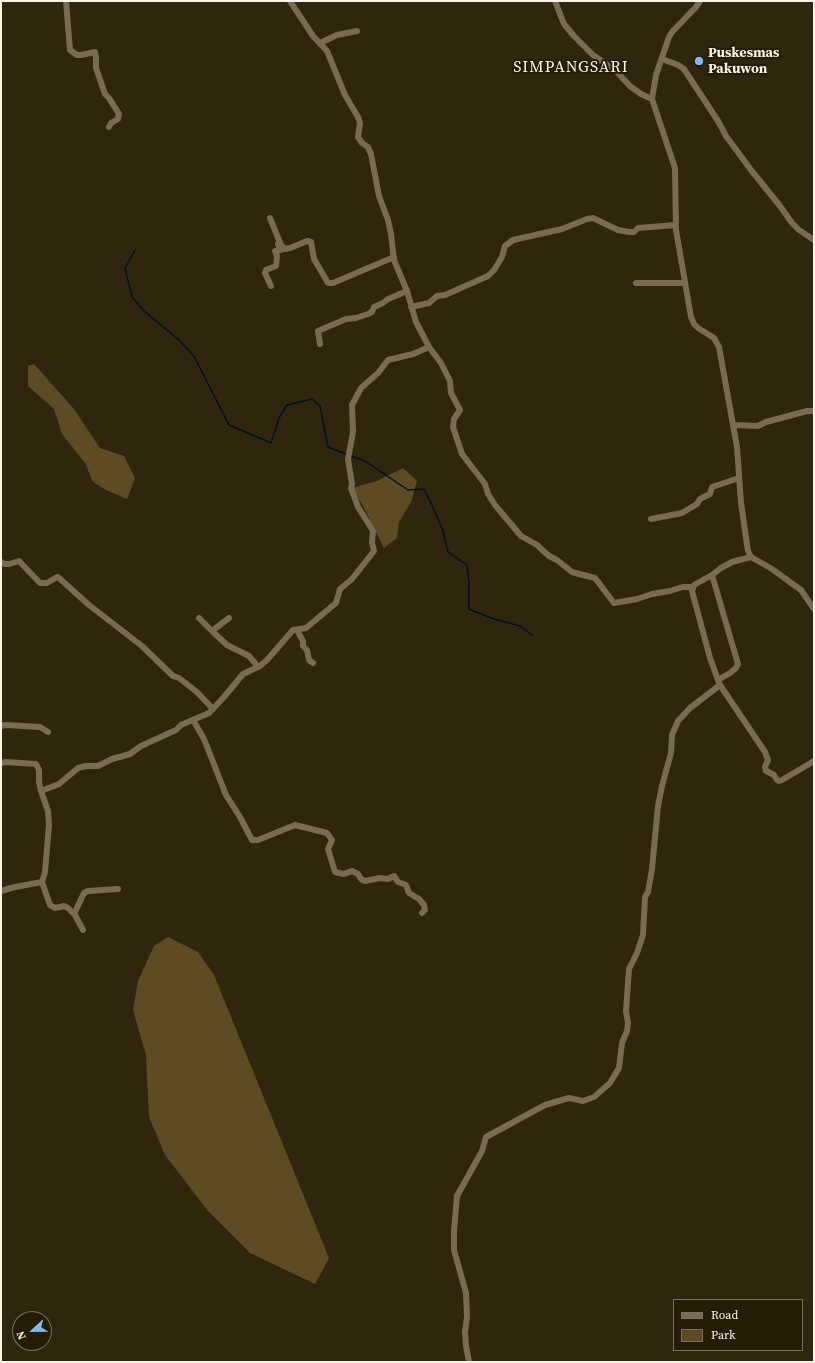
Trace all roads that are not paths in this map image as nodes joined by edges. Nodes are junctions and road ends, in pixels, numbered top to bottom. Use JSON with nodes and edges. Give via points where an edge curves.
{"nodes":[{"id":1,"x":66,"y":1,"type":"edge"},
{"id":2,"x":290,"y":1,"type":"edge"},
{"id":3,"x":555,"y":1,"type":"edge"},
{"id":4,"x":700,"y":1,"type":"edge"},
{"id":5,"x":357,"y":31,"type":"dead end"},
{"id":6,"x":320,"y":43,"type":"junction"},
{"id":7,"x":662,"y":59,"type":"junction"},
{"id":8,"x":652,"y":99,"type":"junction"},
{"id":9,"x":109,"y":127,"type":"dead end"},
{"id":10,"x":676,"y":225,"type":"junction"},
{"id":11,"x":814,"y":240,"type":"edge"},
{"id":12,"x":394,"y":256,"type":"junction"},
{"id":13,"x":636,"y":283,"type":"dead end"},
{"id":14,"x":685,"y":283,"type":"junction"},
{"id":15,"x":271,"y":286,"type":"dead end"},
{"id":16,"x":407,"y":291,"type":"junction"},
{"id":17,"x":411,"y":306,"type":"junction"},
{"id":18,"x":320,"y":344,"type":"dead end"},
{"id":19,"x":429,"y":347,"type":"junction"},
{"id":20,"x":814,"y":411,"type":"edge"},
{"id":21,"x":733,"y":425,"type":"junction"},
{"id":22,"x":739,"y":478,"type":"junction"},
{"id":23,"x":651,"y":519,"type":"dead end"},
{"id":24,"x":751,"y":557,"type":"junction"},
{"id":25,"x":1,"y":562,"type":"edge"},
{"id":26,"x":712,"y":574,"type":"junction"},
{"id":27,"x":693,"y":587,"type":"junction"},
{"id":28,"x":814,"y":608,"type":"edge"},
{"id":29,"x":199,"y":618,"type":"dead end"},
{"id":30,"x":229,"y":618,"type":"dead end"},
{"id":31,"x":297,"y":630,"type":"junction"},
{"id":32,"x":212,"y":631,"type":"junction"},
{"id":33,"x":313,"y":663,"type":"dead end"},
{"id":34,"x":257,"y":667,"type":"junction"},
{"id":35,"x":719,"y":683,"type":"junction"},
{"id":36,"x":213,"y":709,"type":"junction"},
{"id":37,"x":193,"y":720,"type":"junction"},
{"id":38,"x":1,"y":726,"type":"edge"},
{"id":39,"x":48,"y":732,"type":"dead end"},
{"id":40,"x":814,"y":762,"type":"edge"},
{"id":41,"x":1,"y":763,"type":"edge"},
{"id":42,"x":41,"y":791,"type":"junction"},
{"id":43,"x":42,"y":882,"type":"junction"},
{"id":44,"x":118,"y":889,"type":"dead end"},
{"id":45,"x":1,"y":891,"type":"edge"},
{"id":46,"x":422,"y":912,"type":"dead end"},
{"id":47,"x":74,"y":914,"type":"junction"},
{"id":48,"x":83,"y":930,"type":"dead end"},
{"id":49,"x":469,"y":1362,"type":"edge"}],
"edges":[{"from":1,"to":9,"type":"street","via":[[70,50],[81,55],[95,52],[96,68],[105,94],[119,114]]},
{"from":2,"to":6,"type":"street"},
{"from":3,"to":8,"type":"street","via":[[564,24],[574,36],[630,86]]},
{"from":4,"to":7,"type":"street","via":[[672,32]]},
{"from":5,"to":6,"type":"street","via":[[337,35]]},
{"from":6,"to":12,"type":"street","via":[[329,56],[345,95],[358,117],[359,140],[368,147],[371,154],[379,196],[388,220]]},
{"from":7,"to":8,"type":"street"},
{"from":7,"to":11,"type":"street","via":[[684,69],[726,136],[751,170],[792,223]]},
{"from":8,"to":10,"type":"street","via":[[675,168]]},
{"from":10,"to":14,"type":"street"},
{"from":10,"to":17,"type":"street","via":[[638,228],[634,232],[629,232],[618,230],[593,218],[552,232],[513,240],[505,246],[502,258],[488,276],[437,296],[429,303]]},
{"from":12,"to":15,"type":"street","via":[[328,283],[314,259],[311,242],[285,248],[281,245],[270,218],[267,220],[281,250],[275,251],[276,266],[265,273]]},
{"from":12,"to":16,"type":"street"},
{"from":13,"to":14,"type":"street"},
{"from":14,"to":21,"type":"street","via":[[694,324],[717,343]]},
{"from":16,"to":17,"type":"street"},
{"from":16,"to":18,"type":"street","via":[[374,307],[368,314],[346,319],[318,331]]},
{"from":17,"to":19,"type":"street"},
{"from":19,"to":27,"type":"street","via":[[450,381],[451,393],[460,410],[454,419],[453,428],[462,454],[485,484],[495,505],[521,536],[572,572],[595,578],[614,603]]},
{"from":19,"to":31,"type":"street","via":[[388,360],[361,388],[352,405],[353,432],[348,459],[351,488],[356,503],[373,531],[374,550],[352,579],[340,589],[334,606],[309,626]]},
{"from":20,"to":21,"type":"street","via":[[807,410],[758,426]]},
{"from":21,"to":22,"type":"street"},
{"from":22,"to":23,"type":"street","via":[[712,486],[710,494],[682,513]]},
{"from":22,"to":24,"type":"street","via":[[747,546]]},
{"from":24,"to":26,"type":"street","via":[[732,562]]},
{"from":24,"to":28,"type":"street","via":[[801,590]]},
{"from":25,"to":36,"type":"street","via":[[9,564],[19,561],[40,583],[59,578],[142,646],[173,676],[197,692]]},
{"from":26,"to":27,"type":"street","via":[[698,581]]},
{"from":26,"to":35,"type":"street","via":[[738,662],[736,668]]},
{"from":27,"to":35,"type":"street","via":[[710,658]]},
{"from":29,"to":32,"type":"street"},
{"from":30,"to":32,"type":"street"},
{"from":31,"to":33,"type":"street","via":[[307,650],[308,660]]},
{"from":31,"to":34,"type":"street","via":[[293,630],[267,660]]},
{"from":32,"to":34,"type":"street","via":[[227,645],[249,656]]},
{"from":34,"to":36,"type":"street","via":[[243,674]]},
{"from":35,"to":40,"type":"street","via":[[765,752],[768,760],[766,771],[779,781]]},
{"from":35,"to":49,"type":"street","via":[[678,721],[672,735],[671,753],[658,806],[652,870],[645,897],[643,935],[629,969],[626,1011],[628,1023],[619,1068],[610,1083],[594,1097],[583,1101],[569,1098],[545,1105],[486,1137],[482,1151],[457,1196],[454,1250],[466,1293],[465,1332]]},
{"from":36,"to":37,"type":"street"},
{"from":37,"to":42,"type":"street","via":[[125,756],[98,766],[78,768],[59,784]]},
{"from":37,"to":46,"type":"street","via":[[204,739],[226,795],[252,840],[294,826],[326,833],[332,840],[328,849],[335,872],[344,874],[352,871],[365,881],[394,876],[424,905],[425,910]]},
{"from":38,"to":39,"type":"street","via":[[40,727]]},
{"from":41,"to":42,"type":"street","via":[[36,764]]},
{"from":42,"to":43,"type":"street","via":[[48,811],[49,825]]},
{"from":43,"to":45,"type":"street"},
{"from":43,"to":47,"type":"street","via":[[50,905],[55,908],[64,906]]},
{"from":44,"to":47,"type":"street","via":[[84,893]]},
{"from":47,"to":48,"type":"street"}]}
